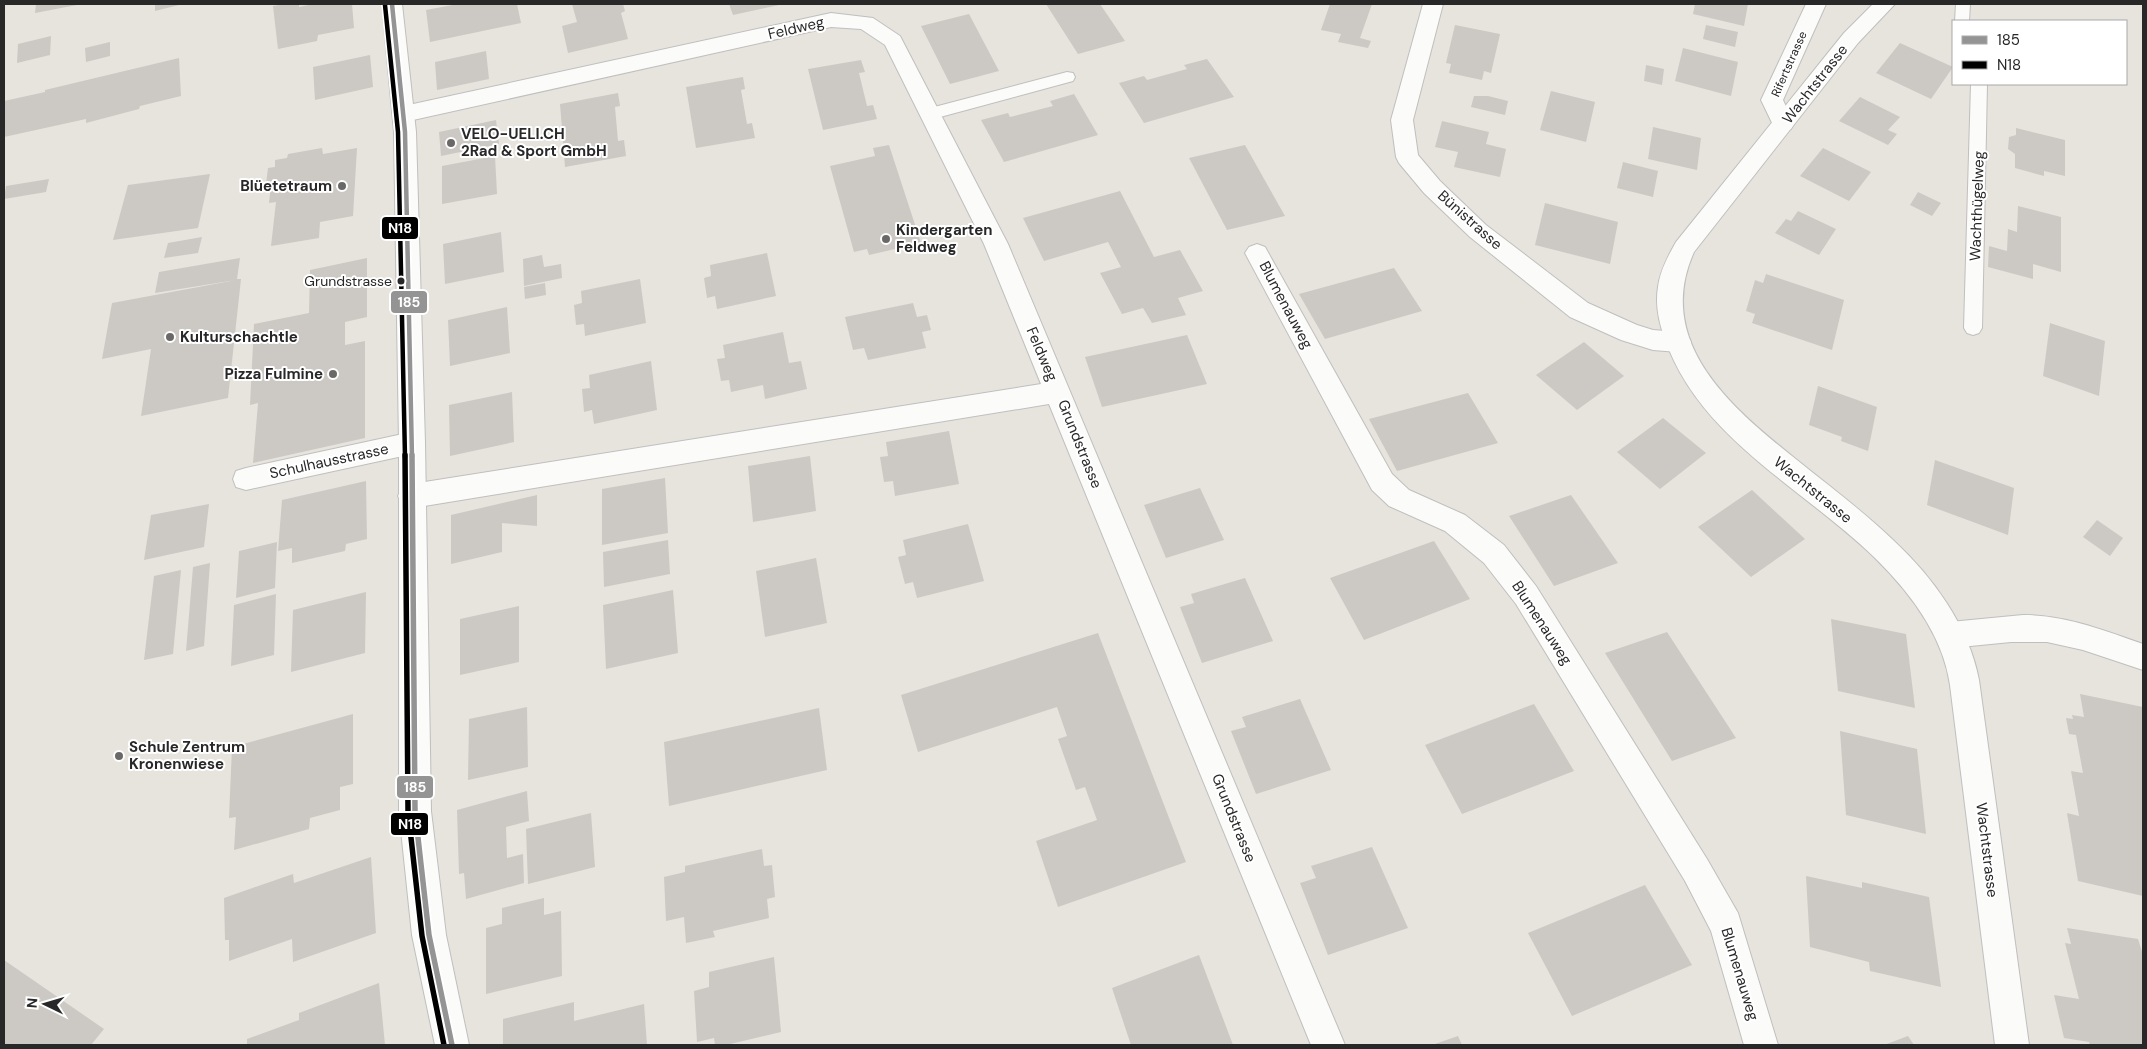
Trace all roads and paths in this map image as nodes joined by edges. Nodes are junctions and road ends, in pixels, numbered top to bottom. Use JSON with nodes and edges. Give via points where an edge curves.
{"nodes":[{"id":1,"x":392,"y":4,"type":"edge"},
{"id":2,"x":1432,"y":4,"type":"edge"},
{"id":3,"x":1816,"y":4,"type":"edge"},
{"id":4,"x":1885,"y":4,"type":"edge"},
{"id":5,"x":1963,"y":4,"type":"edge"},
{"id":6,"x":1962,"y":20,"type":"edge"},
{"id":7,"x":1067,"y":77,"type":"dead end"},
{"id":8,"x":1979,"y":85,"type":"edge"},
{"id":9,"x":404,"y":114,"type":"junction"},
{"id":10,"x":929,"y":114,"type":"junction"},
{"id":11,"x":1784,"y":124,"type":"junction"},
{"id":12,"x":1257,"y":253,"type":"dead end"},
{"id":13,"x":1973,"y":328,"type":"dead end"},
{"id":14,"x":1678,"y":342,"type":"junction"},
{"id":15,"x":1058,"y":392,"type":"junction"},
{"id":16,"x":412,"y":443,"type":"junction"},
{"id":17,"x":246,"y":479,"type":"dead end"},
{"id":18,"x":412,"y":496,"type":"junction"},
{"id":19,"x":1950,"y":635,"type":"junction"},
{"id":20,"x":2143,"y":657,"type":"edge"},
{"id":21,"x":452,"y":1045,"type":"edge"},
{"id":22,"x":1328,"y":1045,"type":"edge"},
{"id":23,"x":1761,"y":1045,"type":"edge"},
{"id":24,"x":2012,"y":1045,"type":"edge"}],
"edges":[{"from":1,"to":9,"type":"street"},
{"from":2,"to":14,"type":"street","name":"Bünistrasse","via":[[1402,120],[1408,156],[1432,187],[1478,231],[1580,310],[1630,334]]},
{"from":3,"to":11,"type":"street","name":"Rifertstrasse","via":[[1772,100]]},
{"from":4,"to":11,"type":"street","name":"Wachtstrasse","via":[[1851,38]]},
{"from":5,"to":6,"type":"lane"},
{"from":7,"to":10,"type":"lane"},
{"from":8,"to":13,"type":"lane","name":"Wachthügelweg"},
{"from":9,"to":10,"type":"street","name":"Feldweg","via":[[831,20],[866,23],[893,42]]},
{"from":9,"to":16,"type":"street"},
{"from":10,"to":15,"type":"street","name":"Feldweg","via":[[996,244]]},
{"from":11,"to":14,"type":"street","name":"Wachtstrasse","via":[[1684,248],[1670,288],[1671,316]]},
{"from":12,"to":23,"type":"street","name":"Blumenauweg","via":[[1382,482],[1399,498],[1456,523],[1494,554],[1526,595],[1696,870],[1726,925]]},
{"from":14,"to":19,"type":"street","name":"Wachtstrasse","via":[[1700,385],[1736,427],[1876,541],[1905,571]]},
{"from":15,"to":18,"type":"street","name":"Grundstrasse"},
{"from":15,"to":22,"type":"street","name":"Grundstrasse"},
{"from":16,"to":17,"type":"street","name":"Schulhausstrasse"},
{"from":16,"to":18,"type":"street"},
{"from":18,"to":21,"type":"street","via":[[415,810],[430,935]]},
{"from":19,"to":20,"type":"street","via":[[2047,629]]},
{"from":19,"to":24,"type":"street","name":"Wachtstrasse","via":[[1962,667],[1968,706]]}]}
